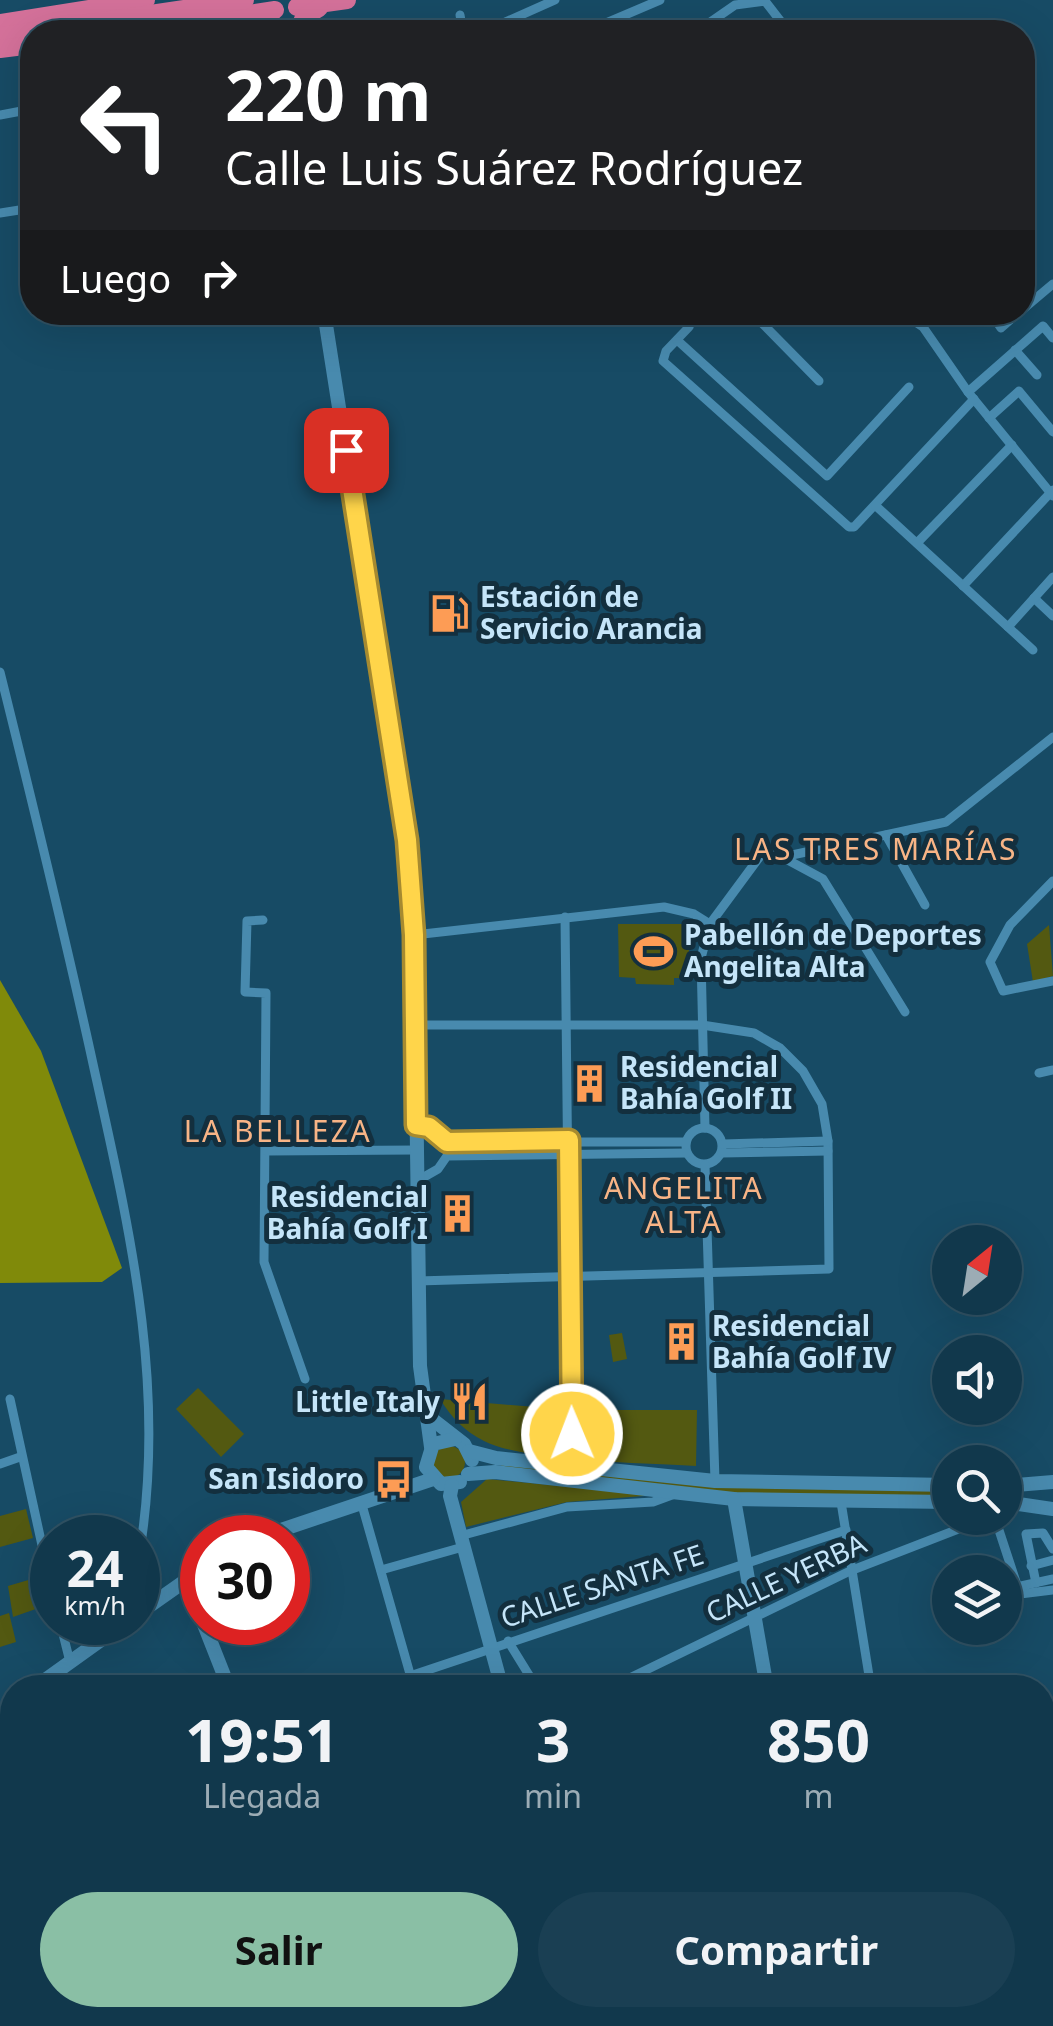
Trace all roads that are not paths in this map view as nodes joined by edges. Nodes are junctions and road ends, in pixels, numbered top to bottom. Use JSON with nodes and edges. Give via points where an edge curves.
{"nodes":[{"id":1,"x":64,"y":0,"type":"edge"},
{"id":2,"x":146,"y":0,"type":"edge"},
{"id":3,"x":555,"y":0,"type":"edge"},
{"id":4,"x":660,"y":0,"type":"edge"},
{"id":5,"x":758,"y":1,"type":"edge"},
{"id":6,"x":338,"y":2,"type":"edge"},
{"id":7,"x":299,"y":5,"type":"edge"},
{"id":8,"x":272,"y":7,"type":"edge"},
{"id":9,"x":244,"y":8,"type":"edge"},
{"id":10,"x":0,"y":12,"type":"edge"},
{"id":11,"x":460,"y":15,"type":"dead end"},
{"id":12,"x":139,"y":20,"type":"edge"},
{"id":13,"x":188,"y":20,"type":"edge"},
{"id":14,"x":266,"y":20,"type":"edge"},
{"id":15,"x":301,"y":20,"type":"edge"},
{"id":16,"x":461,"y":20,"type":"edge"},
{"id":17,"x":510,"y":20,"type":"edge"},
{"id":18,"x":613,"y":20,"type":"edge"},
{"id":19,"x":713,"y":20,"type":"edge"},
{"id":20,"x":780,"y":20,"type":"edge"},
{"id":21,"x":0,"y":23,"type":"edge"},
{"id":22,"x":326,"y":325,"type":"edge"},
{"id":23,"x":688,"y":325,"type":"edge"},
{"id":24,"x":764,"y":325,"type":"edge"},
{"id":25,"x":920,"y":325,"type":"edge"},
{"id":26,"x":1053,"y":338,"type":"edge"},
{"id":27,"x":677,"y":340,"type":"junction"},
{"id":28,"x":1014,"y":350,"type":"junction"},
{"id":29,"x":1037,"y":375,"type":"dead end"},
{"id":30,"x":819,"y":381,"type":"dead end"},
{"id":31,"x":910,"y":387,"type":"dead end"},
{"id":32,"x":971,"y":396,"type":"junction"},
{"id":33,"x":989,"y":418,"type":"junction"},
{"id":34,"x":1053,"y":432,"type":"edge"},
{"id":35,"x":1012,"y":446,"type":"junction"},
{"id":36,"x":1052,"y":493,"type":"edge"},
{"id":37,"x":876,"y":506,"type":"junction"},
{"id":38,"x":917,"y":543,"type":"junction"},
{"id":39,"x":1053,"y":577,"type":"edge"},
{"id":40,"x":963,"y":586,"type":"junction"},
{"id":41,"x":1034,"y":598,"type":"junction"},
{"id":42,"x":1053,"y":616,"type":"edge"},
{"id":43,"x":1008,"y":628,"type":"junction"},
{"id":44,"x":1032,"y":650,"type":"dead end"},
{"id":45,"x":0,"y":672,"type":"edge"},
{"id":46,"x":1053,"y":737,"type":"edge"},
{"id":47,"x":886,"y":835,"type":"junction"},
{"id":48,"x":772,"y":853,"type":"junction"},
{"id":49,"x":1053,"y":881,"type":"edge"},
{"id":50,"x":924,"y":905,"type":"dead end"},
{"id":51,"x":565,"y":917,"type":"junction"},
{"id":52,"x":264,"y":920,"type":"dead end"},
{"id":53,"x":710,"y":924,"type":"junction"},
{"id":54,"x":414,"y":935,"type":"junction"},
{"id":55,"x":1053,"y":981,"type":"edge"},
{"id":56,"x":905,"y":1012,"type":"dead end"},
{"id":57,"x":567,"y":1024,"type":"junction"},
{"id":58,"x":415,"y":1025,"type":"junction"},
{"id":59,"x":702,"y":1025,"type":"junction"},
{"id":60,"x":1053,"y":1070,"type":"edge"},
{"id":61,"x":1040,"y":1073,"type":"dead end"},
{"id":62,"x":416,"y":1125,"type":"junction"},
{"id":63,"x":706,"y":1128,"type":"junction"},
{"id":64,"x":569,"y":1140,"type":"junction"},
{"id":65,"x":447,"y":1142,"type":"junction"},
{"id":66,"x":828,"y":1146,"type":"junction"},
{"id":67,"x":686,"y":1148,"type":"junction"},
{"id":68,"x":722,"y":1148,"type":"junction"},
{"id":69,"x":416,"y":1150,"type":"junction"},
{"id":70,"x":266,"y":1152,"type":"junction"},
{"id":71,"x":569,"y":1153,"type":"junction"},
{"id":72,"x":447,"y":1156,"type":"junction"},
{"id":73,"x":705,"y":1165,"type":"junction"},
{"id":74,"x":416,"y":1181,"type":"junction"},
{"id":75,"x":707,"y":1273,"type":"junction"},
{"id":76,"x":570,"y":1278,"type":"junction"},
{"id":77,"x":418,"y":1281,"type":"junction"},
{"id":78,"x":305,"y":1379,"type":"dead end"},
{"id":79,"x":10,"y":1399,"type":"dead end"},
{"id":80,"x":428,"y":1416,"type":"junction"},
{"id":81,"x":455,"y":1439,"type":"junction"},
{"id":82,"x":469,"y":1451,"type":"junction"},
{"id":83,"x":428,"y":1454,"type":"junction"},
{"id":84,"x":20,"y":1457,"type":"junction"},
{"id":85,"x":0,"y":1464,"type":"edge"},
{"id":86,"x":570,"y":1465,"type":"junction"},
{"id":87,"x":468,"y":1474,"type":"junction"},
{"id":88,"x":433,"y":1479,"type":"junction"},
{"id":89,"x":714,"y":1482,"type":"junction"},
{"id":90,"x":1053,"y":1482,"type":"edge"},
{"id":91,"x":452,"y":1485,"type":"junction"},
{"id":92,"x":932,"y":1485,"type":"edge"},
{"id":93,"x":1022,"y":1485,"type":"edge"},
{"id":94,"x":402,"y":1490,"type":"junction"},
{"id":95,"x":678,"y":1493,"type":"junction"},
{"id":96,"x":734,"y":1499,"type":"junction"},
{"id":97,"x":842,"y":1502,"type":"junction"},
{"id":98,"x":932,"y":1502,"type":"edge"},
{"id":99,"x":1022,"y":1504,"type":"edge"},
{"id":100,"x":362,"y":1505,"type":"junction"},
{"id":101,"x":1053,"y":1509,"type":"edge"},
{"id":102,"x":34,"y":1515,"type":"edge"},
{"id":103,"x":147,"y":1515,"type":"edge"},
{"id":104,"x":310,"y":1521,"type":"edge"},
{"id":105,"x":846,"y":1530,"type":"junction"},
{"id":106,"x":943,"y":1535,"type":"edge"},
{"id":107,"x":461,"y":1542,"type":"junction"},
{"id":108,"x":1053,"y":1549,"type":"edge"},
{"id":109,"x":1053,"y":1560,"type":"edge"},
{"id":110,"x":744,"y":1562,"type":"junction"},
{"id":111,"x":1031,"y":1566,"type":"junction"},
{"id":112,"x":380,"y":1570,"type":"junction"},
{"id":113,"x":850,"y":1571,"type":"junction"},
{"id":114,"x":1053,"y":1579,"type":"edge"},
{"id":115,"x":1036,"y":1583,"type":"junction"},
{"id":116,"x":180,"y":1584,"type":"edge"},
{"id":117,"x":1022,"y":1589,"type":"edge"},
{"id":118,"x":1053,"y":1590,"type":"edge"},
{"id":119,"x":1022,"y":1596,"type":"edge"},
{"id":120,"x":162,"y":1597,"type":"edge"},
{"id":121,"x":754,"y":1618,"type":"junction"},
{"id":122,"x":508,"y":1640,"type":"junction"},
{"id":123,"x":66,"y":1645,"type":"edge"},
{"id":124,"x":96,"y":1645,"type":"edge"},
{"id":125,"x":212,"y":1645,"type":"edge"},
{"id":126,"x":493,"y":1648,"type":"junction"},
{"id":127,"x":71,"y":1665,"type":"junction"},
{"id":128,"x":409,"y":1672,"type":"junction"},
{"id":129,"x":55,"y":1675,"type":"edge"},
{"id":130,"x":224,"y":1675,"type":"edge"},
{"id":131,"x":402,"y":1675,"type":"edge"},
{"id":132,"x":410,"y":1675,"type":"edge"},
{"id":133,"x":499,"y":1675,"type":"edge"},
{"id":134,"x":529,"y":1675,"type":"edge"},
{"id":135,"x":635,"y":1675,"type":"edge"},
{"id":136,"x":765,"y":1675,"type":"edge"},
{"id":137,"x":869,"y":1675,"type":"edge"}],
"edges":[{"from":1,"to":10,"type":"highway"},
{"from":2,"to":21,"type":"highway"},
{"from":3,"to":17,"type":"street"},
{"from":4,"to":18,"type":"street"},
{"from":5,"to":19,"type":"street","via":[[735,5]]},
{"from":5,"to":20,"type":"street"},
{"from":6,"to":7,"type":"highway"},
{"from":6,"to":15,"type":"highway"},
{"from":7,"to":8,"type":"main road"},
{"from":8,"to":9,"type":"highway"},
{"from":9,"to":12,"type":"highway"},
{"from":9,"to":13,"type":"highway"},
{"from":9,"to":14,"type":"highway"},
{"from":11,"to":16,"type":"street"},
{"from":22,"to":54,"type":"main road","via":[[407,840]]},
{"from":23,"to":27,"type":"street"},
{"from":24,"to":30,"type":"street"},
{"from":25,"to":32,"type":"street"},
{"from":26,"to":28,"type":"street","via":[[1043,326]]},
{"from":27,"to":31,"type":"street","via":[[827,476]]},
{"from":27,"to":37,"type":"street","via":[[663,361],[849,527]]},
{"from":28,"to":29,"type":"street"},
{"from":28,"to":32,"type":"street"},
{"from":32,"to":33,"type":"street"},
{"from":32,"to":37,"type":"street"},
{"from":33,"to":34,"type":"street","via":[[1019,392]]},
{"from":33,"to":35,"type":"street"},
{"from":35,"to":36,"type":"street"},
{"from":35,"to":38,"type":"street"},
{"from":36,"to":40,"type":"street"},
{"from":37,"to":38,"type":"street"},
{"from":38,"to":40,"type":"street"},
{"from":39,"to":41,"type":"street"},
{"from":40,"to":43,"type":"street"},
{"from":41,"to":42,"type":"street"},
{"from":41,"to":43,"type":"street"},
{"from":43,"to":44,"type":"street"},
{"from":45,"to":103,"type":"street","via":[[128,1220],[152,1406]]},
{"from":46,"to":47,"type":"street","via":[[946,822]]},
{"from":47,"to":48,"type":"street","via":[[792,855]]},
{"from":47,"to":50,"type":"street"},
{"from":48,"to":53,"type":"street","via":[[761,856]]},
{"from":48,"to":56,"type":"street","via":[[823,879]]},
{"from":49,"to":55,"type":"street","via":[[1010,925],[990,962],[1003,991]]},
{"from":51,"to":53,"type":"street","via":[[664,907]]},
{"from":51,"to":54,"type":"street"},
{"from":51,"to":57,"type":"street"},
{"from":52,"to":70,"type":"street","via":[[246,921],[245,992],[266,993]]},
{"from":53,"to":59,"type":"street","via":[[700,958]]},
{"from":54,"to":58,"type":"main road"},
{"from":57,"to":58,"type":"street"},
{"from":57,"to":59,"type":"street"},
{"from":57,"to":64,"type":"street"},
{"from":58,"to":62,"type":"main road"},
{"from":59,"to":63,"type":"street"},
{"from":59,"to":66,"type":"street","via":[[754,1033],[780,1048],[822,1104]]},
{"from":60,"to":61,"type":"street"},
{"from":62,"to":65,"type":"street"},
{"from":62,"to":69,"type":"main road"},
{"from":63,"to":67,"type":"street","via":[[689,1135]]},
{"from":63,"to":68,"type":"street","via":[[718,1134]]},
{"from":64,"to":65,"type":"street"},
{"from":64,"to":67,"type":"street"},
{"from":64,"to":71,"type":"street"},
{"from":65,"to":72,"type":"street"},
{"from":66,"to":68,"type":"street"},
{"from":66,"to":75,"type":"street","via":[[829,1269]]},
{"from":67,"to":71,"type":"street"},
{"from":67,"to":73,"type":"street"},
{"from":68,"to":73,"type":"street"},
{"from":69,"to":70,"type":"street"},
{"from":69,"to":74,"type":"main road"},
{"from":70,"to":78,"type":"street","via":[[264,1262]]},
{"from":71,"to":72,"type":"street"},
{"from":71,"to":76,"type":"street"},
{"from":72,"to":74,"type":"street"},
{"from":73,"to":75,"type":"street"},
{"from":74,"to":77,"type":"main road"},
{"from":75,"to":76,"type":"street"},
{"from":75,"to":89,"type":"street"},
{"from":76,"to":77,"type":"street"},
{"from":76,"to":86,"type":"street"},
{"from":77,"to":80,"type":"main road"},
{"from":79,"to":84,"type":"street"},
{"from":80,"to":81,"type":"main road"},
{"from":80,"to":83,"type":"main road"},
{"from":81,"to":82,"type":"main road"},
{"from":81,"to":83,"type":"main road","via":[[442,1439]]},
{"from":82,"to":86,"type":"main road"},
{"from":82,"to":87,"type":"main road"},
{"from":83,"to":88,"type":"main road"},
{"from":83,"to":94,"type":"main road"},
{"from":84,"to":85,"type":"street"},
{"from":84,"to":102,"type":"street"},
{"from":86,"to":89,"type":"main road"},
{"from":87,"to":91,"type":"main road"},
{"from":87,"to":95,"type":"main road"},
{"from":88,"to":91,"type":"main road"},
{"from":88,"to":94,"type":"main road"},
{"from":89,"to":92,"type":"main road"},
{"from":90,"to":93,"type":"main road"},
{"from":91,"to":107,"type":"main road"},
{"from":94,"to":100,"type":"main road"},
{"from":95,"to":96,"type":"main road"},
{"from":95,"to":107,"type":"street","via":[[652,1502],[567,1507]]},
{"from":96,"to":97,"type":"main road"},
{"from":96,"to":110,"type":"main road"},
{"from":97,"to":98,"type":"main road"},
{"from":97,"to":105,"type":"street"},
{"from":99,"to":101,"type":"main road"},
{"from":100,"to":104,"type":"main road"},
{"from":100,"to":112,"type":"street"},
{"from":105,"to":110,"type":"street","name":"CALLE SANTA FE"},
{"from":105,"to":113,"type":"street"},
{"from":106,"to":113,"type":"street","name":"CALLE YERBA"},
{"from":107,"to":112,"type":"street"},
{"from":107,"to":126,"type":"main road"},
{"from":108,"to":111,"type":"street","via":[[1043,1533],[1028,1532]]},
{"from":109,"to":111,"type":"street"},
{"from":110,"to":121,"type":"main road"},
{"from":110,"to":122,"type":"street","name":"CALLE SANTA FE"},
{"from":111,"to":115,"type":"street"},
{"from":112,"to":128,"type":"street"},
{"from":113,"to":121,"type":"street","name":"CALLE YERBA"},
{"from":113,"to":137,"type":"street"},
{"from":114,"to":115,"type":"street"},
{"from":115,"to":117,"type":"street"},
{"from":116,"to":120,"type":"main road"},
{"from":118,"to":119,"type":"street"},
{"from":121,"to":135,"type":"street","name":"CALLE YERBA"},
{"from":121,"to":136,"type":"main road"},
{"from":122,"to":126,"type":"street","name":"CALLE SANTA FE"},
{"from":122,"to":134,"type":"street"},
{"from":123,"to":127,"type":"street"},
{"from":124,"to":127,"type":"main road"},
{"from":125,"to":130,"type":"main road"},
{"from":126,"to":128,"type":"street","name":"CALLE SANTA FE"},
{"from":126,"to":133,"type":"main road"},
{"from":127,"to":129,"type":"main road"},
{"from":128,"to":131,"type":"street","name":"CALLE SANTA FE"},
{"from":128,"to":132,"type":"street"}]}
